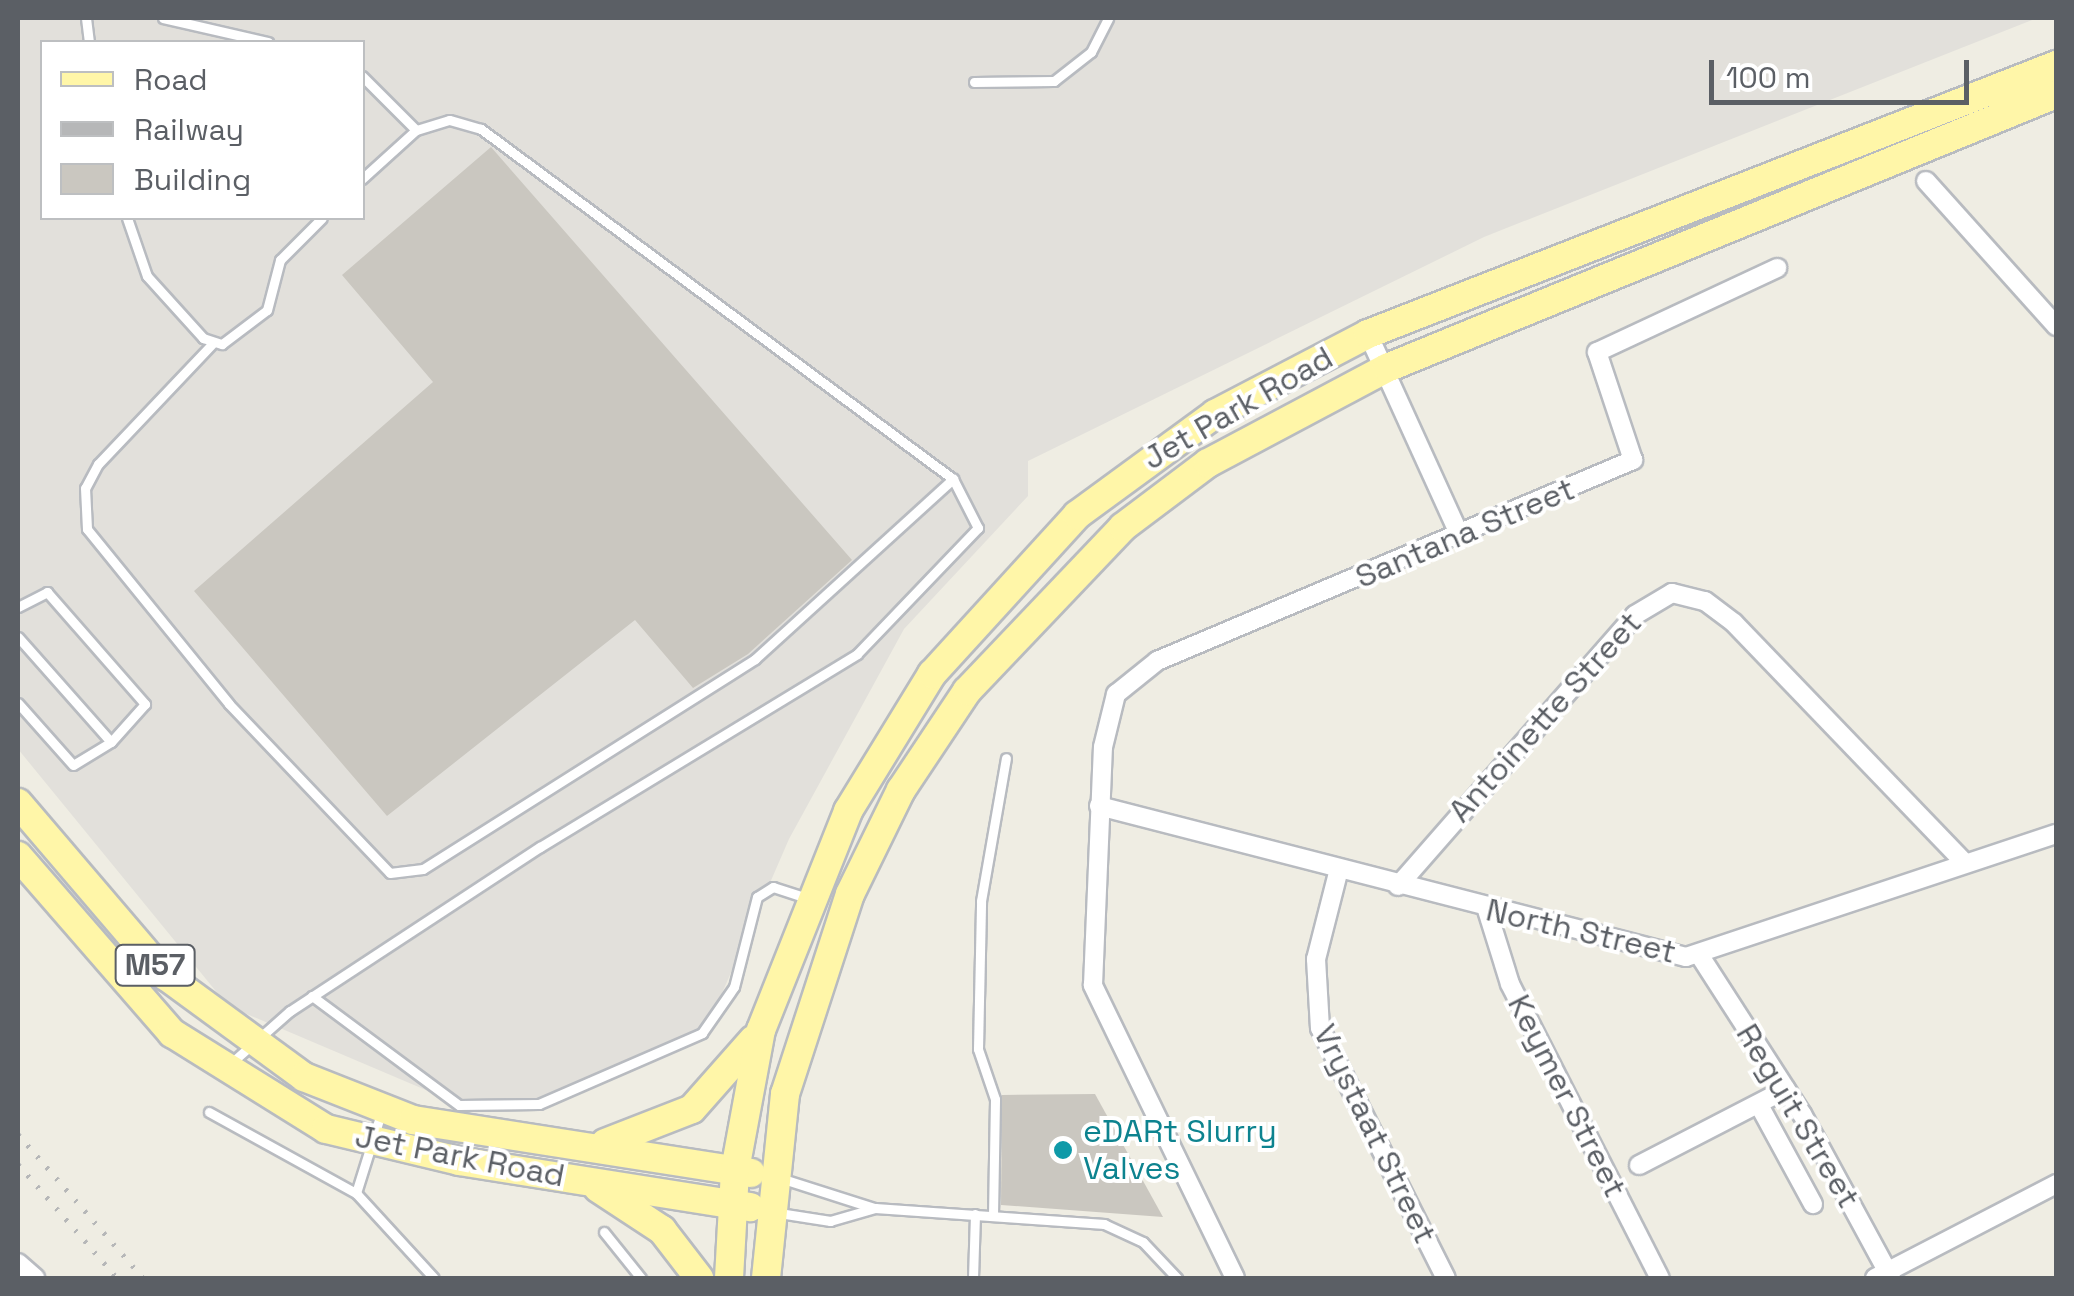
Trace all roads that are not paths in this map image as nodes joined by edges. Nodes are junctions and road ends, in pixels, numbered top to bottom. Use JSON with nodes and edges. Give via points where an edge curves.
{"nodes":[{"id":1,"x":163,"y":18,"type":"edge"},
{"id":2,"x":1108,"y":18,"type":"edge"},
{"id":3,"x":259,"y":40,"type":"edge"},
{"id":4,"x":2056,"y":65,"type":"edge"},
{"id":5,"x":365,"y":79,"type":"edge"},
{"id":6,"x":974,"y":82,"type":"dead end"},
{"id":7,"x":2056,"y":94,"type":"edge"},
{"id":8,"x":416,"y":130,"type":"junction"},
{"id":9,"x":365,"y":176,"type":"edge"},
{"id":10,"x":1926,"y":181,"type":"dead end"},
{"id":11,"x":128,"y":220,"type":"edge"},
{"id":12,"x":320,"y":220,"type":"edge"},
{"id":13,"x":1777,"y":268,"type":"dead end"},
{"id":14,"x":2056,"y":326,"type":"edge"},
{"id":15,"x":1368,"y":334,"type":"junction"},
{"id":16,"x":213,"y":343,"type":"junction"},
{"id":17,"x":1387,"y":368,"type":"junction"},
{"id":18,"x":953,"y":480,"type":"junction"},
{"id":19,"x":1460,"y":536,"type":"junction"},
{"id":20,"x":18,"y":607,"type":"edge"},
{"id":21,"x":18,"y":637,"type":"edge"},
{"id":22,"x":18,"y":702,"type":"edge"},
{"id":23,"x":111,"y":742,"type":"junction"},
{"id":24,"x":1006,"y":758,"type":"dead end"},
{"id":25,"x":18,"y":804,"type":"edge"},
{"id":26,"x":1099,"y":806,"type":"junction"},
{"id":27,"x":2056,"y":834,"type":"edge"},
{"id":28,"x":18,"y":856,"type":"edge"},
{"id":29,"x":1965,"y":863,"type":"junction"},
{"id":30,"x":1339,"y":869,"type":"junction"},
{"id":31,"x":1398,"y":886,"type":"junction"},
{"id":32,"x":809,"y":899,"type":"junction"},
{"id":33,"x":1487,"y":910,"type":"junction"},
{"id":34,"x":1700,"y":956,"type":"junction"},
{"id":35,"x":312,"y":996,"type":"junction"},
{"id":36,"x":761,"y":1030,"type":"junction"},
{"id":37,"x":248,"y":1041,"type":"junction"},
{"id":38,"x":223,"y":1073,"type":"junction"},
{"id":39,"x":1786,"y":1089,"type":"junction"},
{"id":40,"x":1758,"y":1104,"type":"junction"},
{"id":41,"x":382,"y":1110,"type":"junction"},
{"id":42,"x":209,"y":1112,"type":"dead end"},
{"id":43,"x":372,"y":1143,"type":"junction"},
{"id":44,"x":589,"y":1147,"type":"junction"},
{"id":45,"x":1639,"y":1165,"type":"dead end"},
{"id":46,"x":736,"y":1170,"type":"junction"},
{"id":47,"x":772,"y":1176,"type":"junction"},
{"id":48,"x":582,"y":1180,"type":"junction"},
{"id":49,"x":2056,"y":1184,"type":"edge"},
{"id":50,"x":356,"y":1193,"type":"junction"},
{"id":51,"x":732,"y":1203,"type":"junction"},
{"id":52,"x":1813,"y":1204,"type":"dead end"},
{"id":53,"x":876,"y":1208,"type":"junction"},
{"id":54,"x":769,"y":1211,"type":"junction"},
{"id":55,"x":975,"y":1214,"type":"junction"},
{"id":56,"x":993,"y":1215,"type":"junction"},
{"id":57,"x":604,"y":1232,"type":"dead end"},
{"id":58,"x":18,"y":1262,"type":"edge"},
{"id":59,"x":1884,"y":1276,"type":"edge"},
{"id":60,"x":36,"y":1278,"type":"edge"},
{"id":61,"x":434,"y":1278,"type":"edge"},
{"id":62,"x":641,"y":1278,"type":"edge"},
{"id":63,"x":699,"y":1278,"type":"edge"},
{"id":64,"x":728,"y":1278,"type":"edge"},
{"id":65,"x":766,"y":1278,"type":"edge"},
{"id":66,"x":973,"y":1278,"type":"edge"},
{"id":67,"x":1177,"y":1278,"type":"edge"},
{"id":68,"x":1235,"y":1278,"type":"edge"},
{"id":69,"x":1446,"y":1278,"type":"edge"},
{"id":70,"x":1660,"y":1278,"type":"edge"}],
"edges":[{"from":1,"to":3,"type":"lane"},
{"from":2,"to":6,"type":"lane","via":[[1091,52],[1054,81]]},
{"from":4,"to":15,"type":"main road","name":"Jet Park Road"},
{"from":5,"to":8,"type":"lane"},
{"from":7,"to":17,"type":"main road","name":"Jet Park Road"},
{"from":8,"to":9,"type":"lane"},
{"from":8,"to":18,"type":"lane","via":[[449,120],[481,130]]},
{"from":10,"to":14,"type":"street"},
{"from":11,"to":16,"type":"lane","via":[[147,276]]},
{"from":12,"to":16,"type":"lane","via":[[280,260],[267,310]]},
{"from":13,"to":19,"type":"street","name":"Santana Street","via":[[1597,352],[1633,460]]},
{"from":15,"to":17,"type":"street"},
{"from":15,"to":32,"type":"main road","name":"Jet Park Road","via":[[1140,463],[1021,570],[886,743]]},
{"from":16,"to":18,"type":"lane","via":[[98,464],[84,488],[87,529],[230,704],[390,873],[423,869],[755,660]]},
{"from":17,"to":19,"type":"street"},
{"from":17,"to":47,"type":"main road","name":"Jet Park Road","via":[[1208,463],[1123,527],[967,692],[901,790],[850,894],[808,1002]]},
{"from":18,"to":35,"type":"lane","via":[[976,510],[973,536],[856,654]]},
{"from":19,"to":26,"type":"street","name":"Santana Street","via":[[1136,672],[1108,717]]},
{"from":20,"to":23,"type":"lane","via":[[47,592],[145,704]]},
{"from":21,"to":23,"type":"lane"},
{"from":22,"to":23,"type":"lane","via":[[73,765]]},
{"from":24,"to":56,"type":"lane","via":[[981,901],[978,1048],[995,1099]]},
{"from":25,"to":37,"type":"main road","name":"Jet Park Road","number":"M57","via":[[153,963]]},
{"from":26,"to":30,"type":"street","name":"North Street"},
{"from":26,"to":68,"type":"street","name":"Santana Street","via":[[1089,954],[1101,1012]]},
{"from":27,"to":29,"type":"street","name":"North Street"},
{"from":28,"to":38,"type":"main road","name":"Jet Park Road","number":"M57","via":[[157,1017]]},
{"from":29,"to":31,"type":"street","name":"Antoinette Street","via":[[1734,623],[1705,601],[1672,593],[1635,615]]},
{"from":29,"to":34,"type":"street","name":"North Street"},
{"from":30,"to":31,"type":"street","name":"North Street"},
{"from":30,"to":69,"type":"street","name":"Vrystaat Street","via":[[1316,959],[1320,1028]]},
{"from":31,"to":33,"type":"street","name":"North Street"},
{"from":32,"to":35,"type":"lane","via":[[761,891],[734,987],[702,1034],[539,1104],[459,1104]]},
{"from":32,"to":36,"type":"main road","name":"Jet Park Road"},
{"from":33,"to":34,"type":"street","name":"North Street"},
{"from":33,"to":70,"type":"street","name":"Keymer Street","via":[[1498,958]]},
{"from":34,"to":39,"type":"street","name":"Reguit Street"},
{"from":35,"to":37,"type":"lane"},
{"from":36,"to":44,"type":"main road","via":[[692,1109],[654,1131]]},
{"from":36,"to":46,"type":"main road","name":"Jet Park Road"},
{"from":37,"to":38,"type":"lane"},
{"from":37,"to":41,"type":"main road","name":"Jet Park Road","number":"M57"},
{"from":38,"to":43,"type":"main road","name":"Jet Park Road","number":"M57"},
{"from":39,"to":40,"type":"street"},
{"from":39,"to":59,"type":"street","name":"Reguit Street"},
{"from":40,"to":45,"type":"street"},
{"from":40,"to":52,"type":"street"},
{"from":41,"to":43,"type":"lane"},
{"from":41,"to":44,"type":"main road","name":"Jet Park Road","number":"M57"},
{"from":42,"to":50,"type":"lane"},
{"from":43,"to":48,"type":"main road","name":"Jet Park Road","number":"M57"},
{"from":43,"to":50,"type":"lane"},
{"from":44,"to":46,"type":"main road","name":"Jet Park Road","number":"M57"},
{"from":46,"to":47,"type":"main road","name":"Jet Park Road","number":"M57"},
{"from":46,"to":51,"type":"main road"},
{"from":47,"to":53,"type":"lane","via":[[832,1187]]},
{"from":47,"to":54,"type":"main road"},
{"from":48,"to":51,"type":"main road","name":"Jet Park Road","number":"M57"},
{"from":48,"to":63,"type":"main road","via":[[648,1218]]},
{"from":49,"to":59,"type":"street"},
{"from":50,"to":61,"type":"lane"},
{"from":51,"to":54,"type":"main road","name":"Jet Park Road","number":"M57"},
{"from":51,"to":64,"type":"main road"},
{"from":53,"to":54,"type":"lane","via":[[830,1222]]},
{"from":53,"to":55,"type":"lane"},
{"from":54,"to":65,"type":"main road"},
{"from":55,"to":56,"type":"lane"},
{"from":55,"to":66,"type":"lane"},
{"from":56,"to":67,"type":"lane","via":[[1117,1226]]},
{"from":57,"to":62,"type":"lane"},
{"from":58,"to":60,"type":"street"}]}
